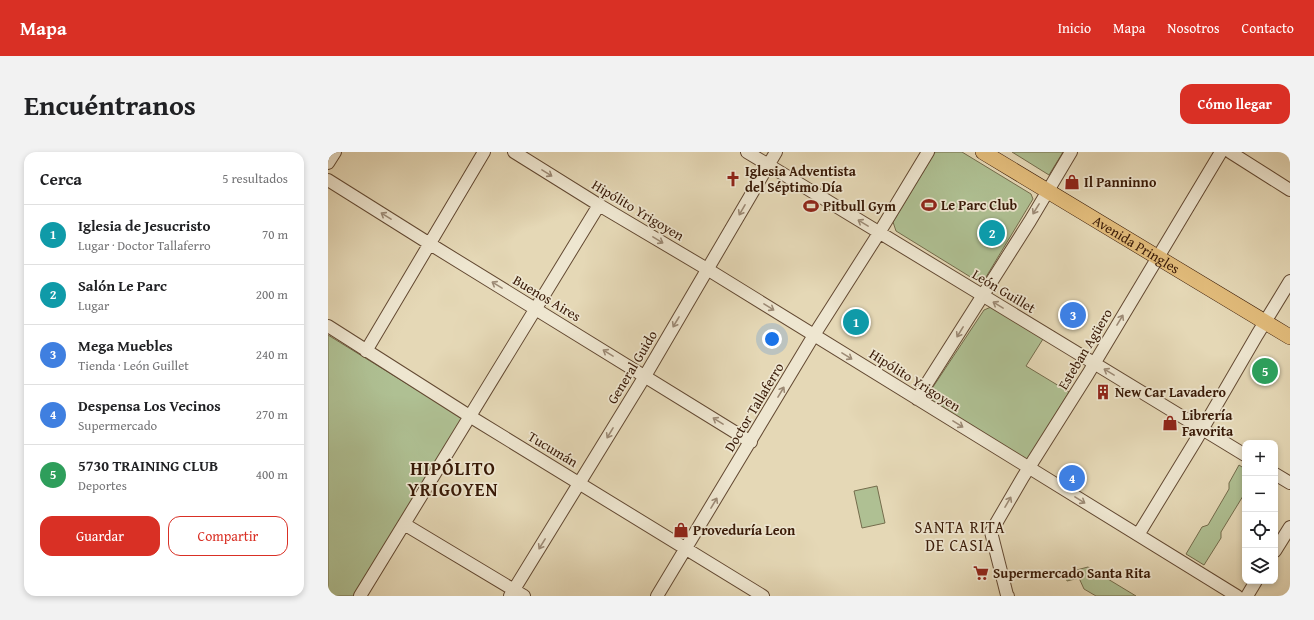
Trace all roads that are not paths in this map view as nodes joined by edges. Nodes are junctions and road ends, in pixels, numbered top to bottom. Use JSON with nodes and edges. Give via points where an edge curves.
{"nodes":[{"id":1,"x":335,"y":152,"type":"edge"},
{"id":2,"x":484,"y":152,"type":"edge"},
{"id":3,"x":514,"y":152,"type":"edge"},
{"id":4,"x":747,"y":152,"type":"edge"},
{"id":5,"x":776,"y":152,"type":"edge"},
{"id":6,"x":928,"y":152,"type":"edge"},
{"id":7,"x":983,"y":152,"type":"edge"},
{"id":8,"x":1071,"y":152,"type":"edge"},
{"id":9,"x":1221,"y":152,"type":"edge"},
{"id":10,"x":1230,"y":152,"type":"edge"},
{"id":11,"x":328,"y":163,"type":"edge"},
{"id":12,"x":768,"y":165,"type":"junction"},
{"id":13,"x":328,"y":180,"type":"edge"},
{"id":14,"x":1290,"y":190,"type":"edge"},
{"id":15,"x":1047,"y":191,"type":"junction"},
{"id":16,"x":599,"y":205,"type":"junction"},
{"id":17,"x":879,"y":233,"type":"junction"},
{"id":18,"x":430,"y":244,"type":"junction"},
{"id":19,"x":1158,"y":258,"type":"junction"},
{"id":20,"x":708,"y":269,"type":"junction"},
{"id":21,"x":1290,"y":281,"type":"edge"},
{"id":22,"x":982,"y":296,"type":"junction"},
{"id":23,"x":535,"y":308,"type":"junction"},
{"id":24,"x":1265,"y":322,"type":"junction"},
{"id":25,"x":328,"y":326,"type":"edge"},
{"id":26,"x":814,"y":335,"type":"junction"},
{"id":27,"x":1290,"y":337,"type":"edge"},
{"id":28,"x":366,"y":351,"type":"junction"},
{"id":29,"x":1094,"y":363,"type":"junction"},
{"id":30,"x":645,"y":376,"type":"junction"},
{"id":31,"x":917,"y":399,"type":"junction"},
{"id":32,"x":471,"y":417,"type":"junction"},
{"id":33,"x":1202,"y":429,"type":"junction"},
{"id":34,"x":751,"y":442,"type":"junction"},
{"id":35,"x":1242,"y":453,"type":"edge"},
{"id":36,"x":1029,"y":468,"type":"junction"},
{"id":37,"x":1278,"y":476,"type":"edge"},
{"id":38,"x":579,"y":483,"type":"junction"},
{"id":39,"x":1290,"y":483,"type":"edge"},
{"id":40,"x":404,"y":524,"type":"junction"},
{"id":41,"x":1290,"y":527,"type":"edge"},
{"id":42,"x":1138,"y":535,"type":"junction"},
{"id":43,"x":687,"y":548,"type":"junction"},
{"id":44,"x":1277,"y":548,"type":"edge"},
{"id":45,"x":1254,"y":584,"type":"edge"},
{"id":46,"x":512,"y":593,"type":"edge"},
{"id":47,"x":360,"y":596,"type":"edge"},
{"id":48,"x":524,"y":596,"type":"edge"},
{"id":49,"x":657,"y":596,"type":"edge"},
{"id":50,"x":763,"y":596,"type":"edge"},
{"id":51,"x":1008,"y":596,"type":"edge"},
{"id":52,"x":1237,"y":596,"type":"edge"},
{"id":53,"x":1247,"y":596,"type":"edge"}],
"edges":[{"from":1,"to":11,"type":"street"},
{"from":2,"to":18,"type":"street"},
{"from":3,"to":16,"type":"street","name":"Hipólito Yrigoyen","one_way":true},
{"from":4,"to":12,"type":"street","name":"León Guillet"},
{"from":5,"to":12,"type":"street","name":"General Guido"},
{"from":6,"to":17,"type":"street","name":"Doctor Tallaferro"},
{"from":7,"to":15,"type":"main road","name":"Avenida Pringles"},
{"from":8,"to":15,"type":"street"},
{"from":9,"to":19,"type":"street","name":"Esteban Agüero"},
{"from":10,"to":14,"type":"street"},
{"from":17,"to":12,"type":"street","name":"León Guillet","one_way":true},
{"from":12,"to":20,"type":"street","name":"General Guido","one_way":true},
{"from":18,"to":13,"type":"street","name":"Buenos Aires","one_way":true},
{"from":15,"to":19,"type":"main road","name":"Avenida Pringles"},
{"from":15,"to":22,"type":"street","one_way":true},
{"from":16,"to":20,"type":"street","name":"Hipólito Yrigoyen","one_way":true},
{"from":16,"to":23,"type":"street"},
{"from":17,"to":22,"type":"street","name":"León Guillet"},
{"from":17,"to":26,"type":"street","name":"Doctor Tallaferro"},
{"from":23,"to":18,"type":"street","name":"Buenos Aires","one_way":true},
{"from":18,"to":28,"type":"street"},
{"from":19,"to":24,"type":"main road","name":"Avenida Pringles"},
{"from":29,"to":19,"type":"street","name":"Esteban Agüero","one_way":true},
{"from":20,"to":26,"type":"street","name":"Hipólito Yrigoyen","one_way":true},
{"from":20,"to":30,"type":"street","name":"General Guido","one_way":true},
{"from":21,"to":24,"type":"street"},
{"from":29,"to":22,"type":"street","name":"León Guillet","one_way":true},
{"from":22,"to":31,"type":"street","one_way":true},
{"from":30,"to":23,"type":"street","name":"Buenos Aires","one_way":true},
{"from":23,"to":32,"type":"street"},
{"from":24,"to":27,"type":"main road","name":"Avenida Pringles"},
{"from":24,"to":33,"type":"street"},
{"from":25,"to":28,"type":"street","name":"Tucumán"},
{"from":26,"to":31,"type":"street","name":"Hipólito Yrigoyen","one_way":true},
{"from":34,"to":26,"type":"street","name":"Doctor Tallaferro","one_way":true},
{"from":28,"to":32,"type":"street","name":"Tucumán"},
{"from":33,"to":29,"type":"street","name":"León Guillet","one_way":true},
{"from":29,"to":36,"type":"street","name":"Esteban Agüero"},
{"from":34,"to":30,"type":"street","name":"Buenos Aires","one_way":true},
{"from":30,"to":38,"type":"street","name":"General Guido","one_way":true},
{"from":31,"to":36,"type":"street","name":"Hipólito Yrigoyen","one_way":true},
{"from":32,"to":38,"type":"street","name":"Tucumán"},
{"from":32,"to":40,"type":"street"},
{"from":33,"to":35,"type":"street","name":"León Guillet"},
{"from":33,"to":42,"type":"street"},
{"from":43,"to":34,"type":"street","name":"Doctor Tallaferro","one_way":true},
{"from":36,"to":42,"type":"street","name":"Hipólito Yrigoyen","one_way":true},
{"from":51,"to":36,"type":"street","name":"Esteban Agüero","one_way":true,"via":[[991,532]]},
{"from":37,"to":39,"type":"street"},
{"from":38,"to":43,"type":"street","name":"Tucumán"},
{"from":38,"to":46,"type":"street","name":"General Guido","one_way":true},
{"from":40,"to":46,"type":"street"},
{"from":40,"to":47,"type":"street"},
{"from":41,"to":44,"type":"street"},
{"from":42,"to":52,"type":"street","name":"Hipólito Yrigoyen"},
{"from":43,"to":49,"type":"street","name":"Doctor Tallaferro"},
{"from":43,"to":50,"type":"street","name":"Tucumán"},
{"from":45,"to":53,"type":"street"},
{"from":46,"to":48,"type":"street"}]}
